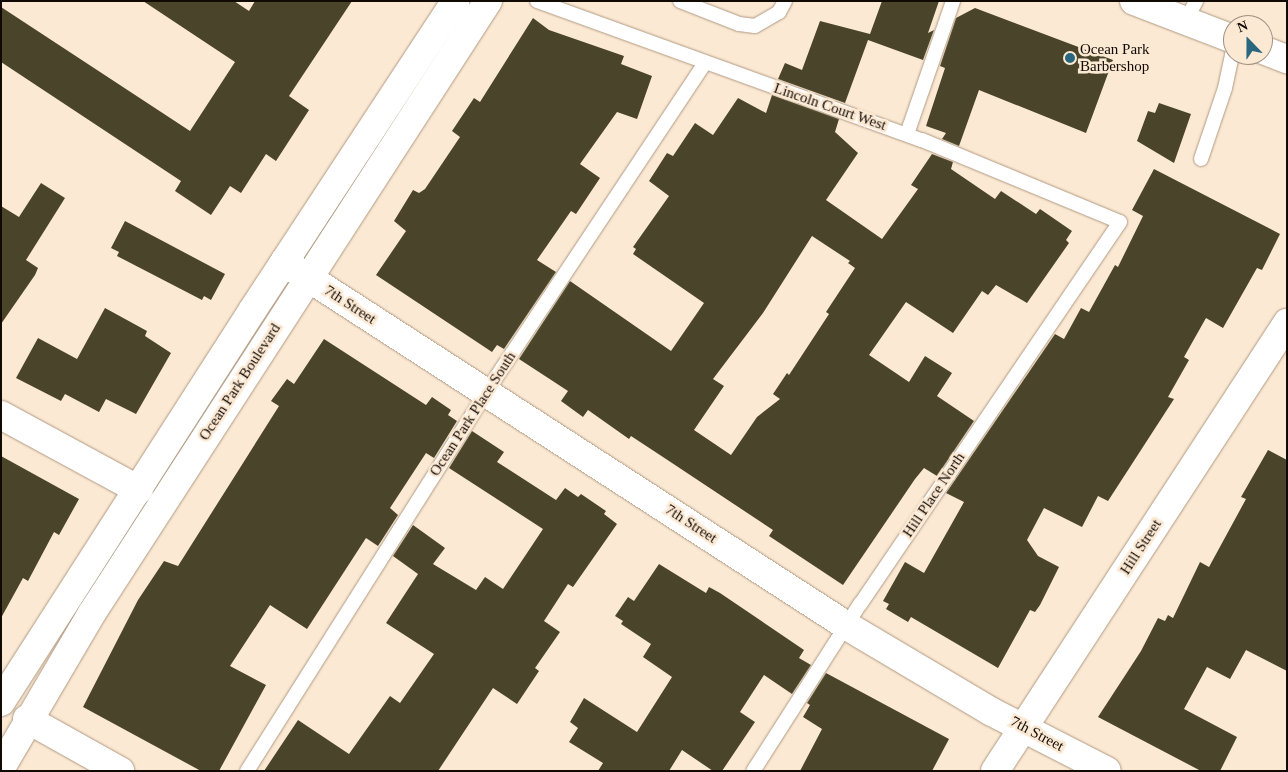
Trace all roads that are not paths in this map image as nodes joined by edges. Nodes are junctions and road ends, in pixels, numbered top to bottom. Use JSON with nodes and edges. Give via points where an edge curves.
{"nodes":[{"id":1,"x":456,"y":1,"type":"edge"},
{"id":2,"x":488,"y":1,"type":"edge"},
{"id":3,"x":537,"y":1,"type":"edge"},
{"id":4,"x":680,"y":1,"type":"edge"},
{"id":5,"x":785,"y":1,"type":"edge"},
{"id":6,"x":953,"y":1,"type":"edge"},
{"id":7,"x":1134,"y":1,"type":"edge"},
{"id":8,"x":1191,"y":12,"type":"edge"},
{"id":9,"x":1223,"y":33,"type":"edge"},
{"id":10,"x":1273,"y":54,"type":"edge"},
{"id":11,"x":1287,"y":59,"type":"edge"},
{"id":12,"x":706,"y":63,"type":"junction"},
{"id":13,"x":1230,"y":65,"type":"edge"},
{"id":14,"x":907,"y":134,"type":"junction"},
{"id":15,"x":1201,"y":159,"type":"dead end"},
{"id":16,"x":1120,"y":222,"type":"joint"},
{"id":17,"x":284,"y":262,"type":"junction"},
{"id":18,"x":307,"y":277,"type":"junction"},
{"id":19,"x":1287,"y":323,"type":"edge"},
{"id":20,"x":485,"y":394,"type":"junction"},
{"id":21,"x":1,"y":415,"type":"edge"},
{"id":22,"x":139,"y":490,"type":"junction"},
{"id":23,"x":66,"y":604,"type":"junction"},
{"id":24,"x":92,"y":613,"type":"junction"},
{"id":25,"x":847,"y":626,"type":"junction"},
{"id":26,"x":1,"y":702,"type":"edge"},
{"id":27,"x":27,"y":718,"type":"junction"},
{"id":28,"x":1024,"y":727,"type":"junction"},
{"id":29,"x":1,"y":768,"type":"edge"},
{"id":30,"x":120,"y":771,"type":"edge"},
{"id":31,"x":247,"y":771,"type":"edge"},
{"id":32,"x":753,"y":771,"type":"edge"},
{"id":33,"x":994,"y":771,"type":"edge"},
{"id":34,"x":1107,"y":771,"type":"edge"}],
"edges":[{"from":1,"to":17,"type":"main road","name":"Ocean Park Boulevard"},
{"from":2,"to":18,"type":"main road","name":"Ocean Park Boulevard"},
{"from":3,"to":12,"type":"lane","name":"Lincoln Court West"},
{"from":4,"to":5,"type":"lane","via":[[739,24],[755,26],[779,12]]},
{"from":6,"to":14,"type":"lane"},
{"from":7,"to":8,"type":"main road"},
{"from":8,"to":9,"type":"main road"},
{"from":10,"to":11,"type":"main road"},
{"from":12,"to":14,"type":"lane","name":"Lincoln Court West"},
{"from":12,"to":20,"type":"lane","name":"Ocean Park Place South"},
{"from":13,"to":15,"type":"lane"},
{"from":14,"to":16,"type":"lane","name":"Lincoln Court West"},
{"from":16,"to":25,"type":"lane","name":"Hill Place North"},
{"from":17,"to":18,"type":"main road","name":"7th Street"},
{"from":17,"to":22,"type":"main road","name":"Ocean Park Boulevard"},
{"from":18,"to":20,"type":"main road","name":"7th Street"},
{"from":18,"to":24,"type":"main road","name":"Ocean Park Boulevard"},
{"from":19,"to":28,"type":"main road","name":"Hill Street"},
{"from":20,"to":25,"type":"main road","name":"7th Street"},
{"from":20,"to":31,"type":"lane","name":"Ocean Park Place South"},
{"from":21,"to":22,"type":"main road"},
{"from":22,"to":23,"type":"main road","name":"Ocean Park Boulevard"},
{"from":22,"to":24,"type":"main road","via":[[146,497],[144,508],[106,568]]},
{"from":23,"to":26,"type":"main road","name":"Ocean Park Boulevard"},
{"from":23,"to":27,"type":"main road","via":[[58,633],[18,698],[20,710]]},
{"from":24,"to":27,"type":"main road","name":"Ocean Park Boulevard"},
{"from":25,"to":28,"type":"main road","name":"7th Street"},
{"from":25,"to":32,"type":"lane","name":"Hill Place North"},
{"from":27,"to":29,"type":"main road","name":"Ocean Park Boulevard"},
{"from":27,"to":30,"type":"main road"},
{"from":28,"to":33,"type":"main road","name":"Hill Street"},
{"from":28,"to":34,"type":"main road","name":"7th Street"}]}
